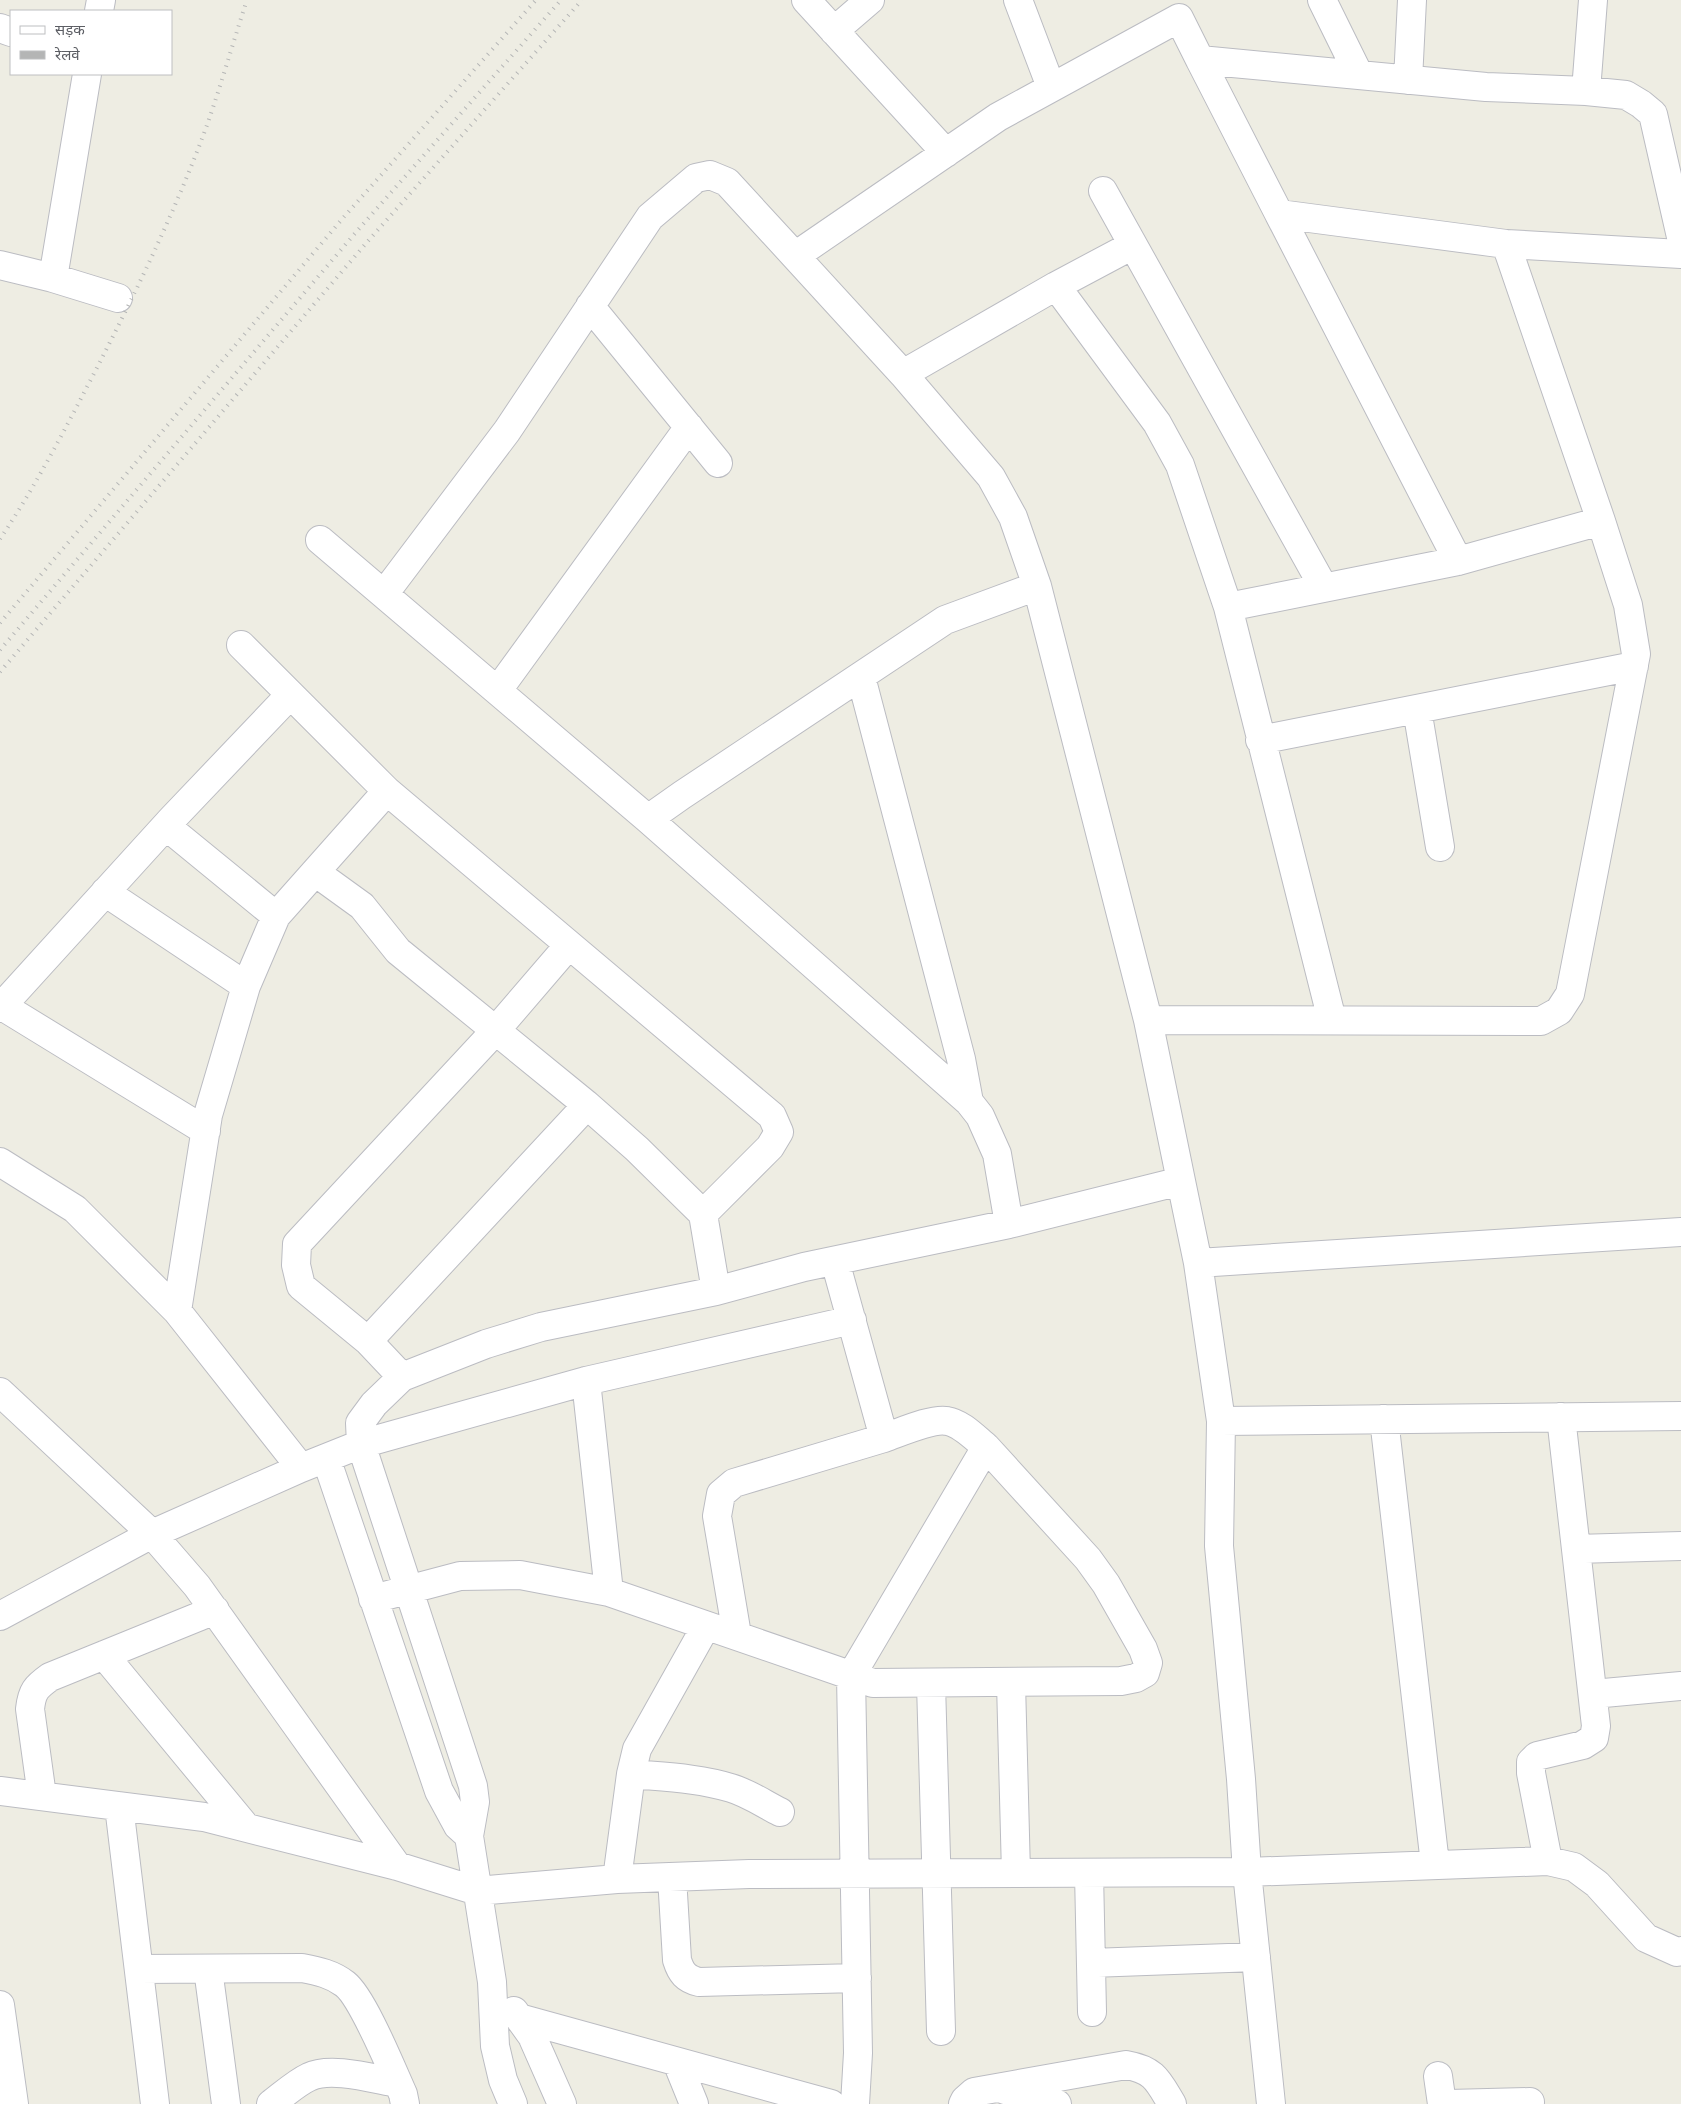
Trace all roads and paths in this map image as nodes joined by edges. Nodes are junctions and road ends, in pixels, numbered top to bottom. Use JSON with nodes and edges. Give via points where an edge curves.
{"nodes":[{"id":1,"x":806,"y":0,"type":"edge"},
{"id":2,"x":870,"y":0,"type":"edge"},
{"id":3,"x":1018,"y":0,"type":"edge"},
{"id":4,"x":1322,"y":0,"type":"edge"},
{"id":5,"x":1412,"y":0,"type":"edge"},
{"id":6,"x":1594,"y":0,"type":"edge"},
{"id":7,"x":1175,"y":9,"type":"edge"},
{"id":8,"x":834,"y":31,"type":"junction"},
{"id":9,"x":1200,"y":60,"type":"junction"},
{"id":10,"x":87,"y":75,"type":"edge"},
{"id":11,"x":1360,"y":75,"type":"junction"},
{"id":12,"x":1408,"y":80,"type":"junction"},
{"id":13,"x":1051,"y":87,"type":"junction"},
{"id":14,"x":1586,"y":91,"type":"junction"},
{"id":15,"x":946,"y":153,"type":"junction"},
{"id":16,"x":1103,"y":191,"type":"dead end"},
{"id":17,"x":1279,"y":214,"type":"junction"},
{"id":18,"x":1681,"y":237,"type":"edge"},
{"id":19,"x":1506,"y":244,"type":"junction"},
{"id":20,"x":1133,"y":245,"type":"junction"},
{"id":21,"x":1681,"y":254,"type":"edge"},
{"id":22,"x":795,"y":256,"type":"junction"},
{"id":23,"x":0,"y":264,"type":"edge"},
{"id":24,"x":53,"y":278,"type":"junction"},
{"id":25,"x":1056,"y":286,"type":"junction"},
{"id":26,"x":118,"y":298,"type":"dead end"},
{"id":27,"x":590,"y":306,"type":"junction"},
{"id":28,"x":902,"y":374,"type":"junction"},
{"id":29,"x":689,"y":428,"type":"junction"},
{"id":30,"x":718,"y":463,"type":"dead end"},
{"id":31,"x":1601,"y":521,"type":"junction"},
{"id":32,"x":320,"y":540,"type":"dead end"},
{"id":33,"x":1458,"y":561,"type":"junction"},
{"id":34,"x":1037,"y":586,"type":"junction"},
{"id":35,"x":1324,"y":588,"type":"junction"},
{"id":36,"x":384,"y":594,"type":"junction"},
{"id":37,"x":1228,"y":607,"type":"junction"},
{"id":38,"x":241,"y":645,"type":"dead end"},
{"id":39,"x":1634,"y":666,"type":"junction"},
{"id":40,"x":861,"y":677,"type":"junction"},
{"id":41,"x":498,"y":690,"type":"junction"},
{"id":42,"x":290,"y":694,"type":"junction"},
{"id":43,"x":1417,"y":709,"type":"junction"},
{"id":44,"x":1260,"y":740,"type":"junction"},
{"id":45,"x":387,"y":791,"type":"junction"},
{"id":46,"x":648,"y":819,"type":"junction"},
{"id":47,"x":166,"y":826,"type":"junction"},
{"id":48,"x":1440,"y":847,"type":"dead end"},
{"id":49,"x":315,"y":872,"type":"junction"},
{"id":50,"x":105,"y":892,"type":"junction"},
{"id":51,"x":276,"y":916,"type":"junction"},
{"id":52,"x":569,"y":945,"type":"junction"},
{"id":53,"x":246,"y":986,"type":"junction"},
{"id":54,"x":1,"y":1007,"type":"edge"},
{"id":55,"x":1148,"y":1020,"type":"junction"},
{"id":56,"x":1332,"y":1020,"type":"junction"},
{"id":57,"x":496,"y":1030,"type":"junction"},
{"id":58,"x":969,"y":1102,"type":"junction"},
{"id":59,"x":587,"y":1105,"type":"junction"},
{"id":60,"x":206,"y":1131,"type":"junction"},
{"id":61,"x":0,"y":1162,"type":"edge"},
{"id":62,"x":1181,"y":1181,"type":"junction"},
{"id":63,"x":703,"y":1214,"type":"junction"},
{"id":64,"x":1009,"y":1224,"type":"junction"},
{"id":65,"x":1681,"y":1232,"type":"edge"},
{"id":66,"x":835,"y":1261,"type":"junction"},
{"id":67,"x":1198,"y":1263,"type":"junction"},
{"id":68,"x":716,"y":1291,"type":"junction"},
{"id":69,"x":177,"y":1310,"type":"junction"},
{"id":70,"x":852,"y":1320,"type":"junction"},
{"id":71,"x":368,"y":1341,"type":"junction"},
{"id":72,"x":402,"y":1376,"type":"junction"},
{"id":73,"x":586,"y":1381,"type":"junction"},
{"id":74,"x":0,"y":1392,"type":"edge"},
{"id":75,"x":1681,"y":1416,"type":"edge"},
{"id":76,"x":1562,"y":1417,"type":"junction"},
{"id":77,"x":1384,"y":1419,"type":"junction"},
{"id":78,"x":1221,"y":1420,"type":"junction"},
{"id":79,"x":884,"y":1438,"type":"junction"},
{"id":80,"x":361,"y":1444,"type":"junction"},
{"id":81,"x":986,"y":1447,"type":"junction"},
{"id":82,"x":314,"y":1463,"type":"junction"},
{"id":83,"x":152,"y":1534,"type":"junction"},
{"id":84,"x":1681,"y":1546,"type":"edge"},
{"id":85,"x":1576,"y":1549,"type":"junction"},
{"id":86,"x":409,"y":1590,"type":"junction"},
{"id":87,"x":609,"y":1592,"type":"junction"},
{"id":88,"x":373,"y":1599,"type":"junction"},
{"id":89,"x":215,"y":1610,"type":"junction"},
{"id":90,"x":0,"y":1616,"type":"edge"},
{"id":91,"x":706,"y":1626,"type":"junction"},
{"id":92,"x":737,"y":1635,"type":"junction"},
{"id":93,"x":104,"y":1655,"type":"junction"},
{"id":94,"x":851,"y":1676,"type":"junction"},
{"id":95,"x":1011,"y":1683,"type":"junction"},
{"id":96,"x":931,"y":1684,"type":"junction"},
{"id":97,"x":1681,"y":1686,"type":"edge"},
{"id":98,"x":1593,"y":1694,"type":"junction"},
{"id":99,"x":630,"y":1774,"type":"junction"},
{"id":100,"x":0,"y":1791,"type":"edge"},
{"id":101,"x":42,"y":1796,"type":"junction"},
{"id":102,"x":119,"y":1806,"type":"junction"},
{"id":103,"x":780,"y":1812,"type":"dead end"},
{"id":104,"x":246,"y":1827,"type":"junction"},
{"id":105,"x":469,"y":1836,"type":"junction"},
{"id":106,"x":1548,"y":1861,"type":"junction"},
{"id":107,"x":1435,"y":1864,"type":"junction"},
{"id":108,"x":397,"y":1866,"type":"junction"},
{"id":109,"x":1247,"y":1872,"type":"junction"},
{"id":110,"x":1016,"y":1873,"type":"junction"},
{"id":111,"x":1089,"y":1873,"type":"junction"},
{"id":112,"x":856,"y":1874,"type":"junction"},
{"id":113,"x":937,"y":1874,"type":"junction"},
{"id":114,"x":672,"y":1877,"type":"junction"},
{"id":115,"x":617,"y":1879,"type":"junction"},
{"id":116,"x":477,"y":1891,"type":"junction"},
{"id":117,"x":1681,"y":1951,"type":"edge"},
{"id":118,"x":1256,"y":1957,"type":"junction"},
{"id":119,"x":1091,"y":1963,"type":"junction"},
{"id":120,"x":139,"y":1969,"type":"junction"},
{"id":121,"x":208,"y":1969,"type":"junction"},
{"id":122,"x":857,"y":1978,"type":"junction"},
{"id":123,"x":492,"y":1982,"type":"junction"},
{"id":124,"x":0,"y":2005,"type":"edge"},
{"id":125,"x":1092,"y":2012,"type":"dead end"},
{"id":126,"x":518,"y":2018,"type":"junction"},
{"id":127,"x":941,"y":2031,"type":"dead end"},
{"id":128,"x":677,"y":2062,"type":"junction"},
{"id":129,"x":1438,"y":2076,"type":"dead end"},
{"id":130,"x":998,"y":2088,"type":"junction"},
{"id":131,"x":401,"y":2093,"type":"edge"},
{"id":132,"x":1530,"y":2102,"type":"dead end"},
{"id":133,"x":14,"y":2104,"type":"edge"},
{"id":134,"x":155,"y":2104,"type":"edge"},
{"id":135,"x":226,"y":2104,"type":"edge"},
{"id":136,"x":271,"y":2104,"type":"edge"},
{"id":137,"x":513,"y":2104,"type":"edge"},
{"id":138,"x":562,"y":2104,"type":"edge"},
{"id":139,"x":694,"y":2104,"type":"edge"},
{"id":140,"x":830,"y":2104,"type":"edge"},
{"id":141,"x":855,"y":2104,"type":"edge"},
{"id":142,"x":963,"y":2104,"type":"edge"},
{"id":143,"x":1057,"y":2104,"type":"edge"},
{"id":144,"x":1172,"y":2104,"type":"edge"},
{"id":145,"x":1271,"y":2104,"type":"edge"},
{"id":146,"x":1442,"y":2104,"type":"edge"},
{"id":147,"x":1448,"y":2104,"type":"edge"}],
"edges":[{"from":1,"to":8,"type":"street"},
{"from":2,"to":8,"type":"street"},
{"from":3,"to":13,"type":"street"},
{"from":4,"to":11,"type":"street"},
{"from":5,"to":12,"type":"street"},
{"from":6,"to":14,"type":"street"},
{"from":7,"to":9,"type":"street"},
{"from":7,"to":13,"type":"street"},
{"from":8,"to":15,"type":"street"},
{"from":9,"to":11,"type":"street"},
{"from":9,"to":17,"type":"street"},
{"from":10,"to":24,"type":"street"},
{"from":11,"to":12,"type":"street"},
{"from":12,"to":14,"type":"street"},
{"from":13,"to":15,"type":"street","via":[[998,117]]},
{"from":14,"to":18,"type":"street","via":[[1626,95],[1653,114]]},
{"from":15,"to":22,"type":"street"},
{"from":16,"to":20,"type":"street"},
{"from":17,"to":19,"type":"street"},
{"from":17,"to":33,"type":"street"},
{"from":19,"to":21,"type":"street"},
{"from":19,"to":31,"type":"street"},
{"from":20,"to":25,"type":"street"},
{"from":20,"to":35,"type":"street"},
{"from":22,"to":27,"type":"street","via":[[727,182],[710,175],[696,178],[650,217]]},
{"from":22,"to":28,"type":"street"},
{"from":23,"to":24,"type":"street"},
{"from":24,"to":26,"type":"street"},
{"from":25,"to":28,"type":"street"},
{"from":25,"to":37,"type":"street","via":[[1157,424],[1180,465]]},
{"from":27,"to":29,"type":"street"},
{"from":27,"to":36,"type":"street","via":[[507,431]]},
{"from":28,"to":34,"type":"street","via":[[991,476],[1013,517]]},
{"from":29,"to":30,"type":"street"},
{"from":29,"to":41,"type":"street"},
{"from":31,"to":33,"type":"street"},
{"from":31,"to":39,"type":"street","via":[[1628,605],[1636,654]]},
{"from":32,"to":36,"type":"street"},
{"from":33,"to":35,"type":"street"},
{"from":34,"to":40,"type":"street","via":[[945,620]]},
{"from":34,"to":55,"type":"street"},
{"from":35,"to":37,"type":"street"},
{"from":36,"to":41,"type":"street"},
{"from":37,"to":44,"type":"street"},
{"from":38,"to":42,"type":"street"},
{"from":39,"to":43,"type":"street"},
{"from":39,"to":56,"type":"street","via":[[1570,994],[1559,1011],[1541,1021]]},
{"from":40,"to":46,"type":"street"},
{"from":40,"to":58,"type":"street","via":[[961,1059]]},
{"from":41,"to":46,"type":"street"},
{"from":42,"to":45,"type":"street"},
{"from":42,"to":47,"type":"street"},
{"from":43,"to":44,"type":"street"},
{"from":43,"to":48,"type":"street"},
{"from":44,"to":56,"type":"street"},
{"from":45,"to":49,"type":"street"},
{"from":45,"to":52,"type":"street"},
{"from":46,"to":58,"type":"street"},
{"from":47,"to":50,"type":"street"},
{"from":47,"to":51,"type":"street"},
{"from":49,"to":51,"type":"street"},
{"from":49,"to":57,"type":"street","via":[[362,906],[398,951]]},
{"from":50,"to":53,"type":"street"},
{"from":50,"to":54,"type":"street"},
{"from":51,"to":53,"type":"street"},
{"from":52,"to":57,"type":"street"},
{"from":52,"to":63,"type":"street","via":[[772,1116],[779,1132],[770,1147]]},
{"from":53,"to":60,"type":"street"},
{"from":54,"to":60,"type":"street"},
{"from":55,"to":56,"type":"street"},
{"from":55,"to":62,"type":"street"},
{"from":57,"to":59,"type":"street"},
{"from":57,"to":71,"type":"street","via":[[297,1244],[296,1265],[302,1286]]},
{"from":58,"to":64,"type":"street","via":[[980,1116],[997,1154]]},
{"from":59,"to":63,"type":"street","via":[[637,1148]]},
{"from":59,"to":71,"type":"street"},
{"from":60,"to":69,"type":"street"},
{"from":61,"to":69,"type":"street","via":[[75,1209]]},
{"from":62,"to":64,"type":"street"},
{"from":62,"to":67,"type":"street"},
{"from":63,"to":68,"type":"street"},
{"from":64,"to":66,"type":"street"},
{"from":65,"to":67,"type":"street"},
{"from":66,"to":68,"type":"street"},
{"from":66,"to":70,"type":"street"},
{"from":67,"to":78,"type":"street"},
{"from":68,"to":72,"type":"street","via":[[541,1327]]},
{"from":69,"to":82,"type":"street"},
{"from":70,"to":73,"type":"street"},
{"from":70,"to":79,"type":"street"},
{"from":71,"to":72,"type":"street"},
{"from":72,"to":80,"type":"street","via":[[360,1423]]},
{"from":73,"to":80,"type":"street"},
{"from":73,"to":87,"type":"street"},
{"from":74,"to":83,"type":"street"},
{"from":75,"to":76,"type":"street"},
{"from":76,"to":77,"type":"street"},
{"from":76,"to":85,"type":"street"},
{"from":77,"to":78,"type":"street"},
{"from":77,"to":107,"type":"street"},
{"from":78,"to":109,"type":"street","via":[[1219,1546]]},
{"from":79,"to":81,"type":"street","via":[[947,1420]]},
{"from":79,"to":92,"type":"street","via":[[734,1483],[722,1494],[717,1516]]},
{"from":80,"to":82,"type":"street"},
{"from":80,"to":86,"type":"street"},
{"from":81,"to":94,"type":"street"},
{"from":81,"to":95,"type":"street","via":[[1088,1559],[1143,1649],[1148,1664],[1145,1674],[1121,1681]]},
{"from":82,"to":83,"type":"street"},
{"from":82,"to":88,"type":"street"},
{"from":83,"to":89,"type":"street"},
{"from":83,"to":90,"type":"street"},
{"from":84,"to":85,"type":"street"},
{"from":85,"to":98,"type":"street"},
{"from":86,"to":87,"type":"street","via":[[460,1576],[520,1575]]},
{"from":86,"to":88,"type":"street"},
{"from":86,"to":105,"type":"street","via":[[473,1786],[475,1802]]},
{"from":87,"to":91,"type":"street"},
{"from":88,"to":105,"type":"street","via":[[439,1791],[458,1826]]},
{"from":89,"to":93,"type":"street"},
{"from":89,"to":108,"type":"street"},
{"from":91,"to":92,"type":"street"},
{"from":91,"to":99,"type":"street","via":[[637,1749]]},
{"from":92,"to":94,"type":"street"},
{"from":93,"to":101,"type":"street","via":[[50,1677],[32,1695],[30,1709]]},
{"from":93,"to":104,"type":"street"},
{"from":94,"to":96,"type":"street","via":[[873,1683]]},
{"from":94,"to":112,"type":"street"},
{"from":95,"to":96,"type":"street"},
{"from":95,"to":110,"type":"street"},
{"from":96,"to":113,"type":"street"},
{"from":97,"to":98,"type":"street"},
{"from":98,"to":106,"type":"street","via":[[1594,1738],[1583,1745],[1537,1756],[1532,1762],[1531,1773]]},
{"from":99,"to":103,"type":"street","via":[[691,1779],[733,1788]]},
{"from":99,"to":115,"type":"street"},
{"from":100,"to":101,"type":"street"},
{"from":101,"to":102,"type":"street"},
{"from":102,"to":104,"type":"street","via":[[204,1816]]},
{"from":102,"to":120,"type":"street"},
{"from":104,"to":108,"type":"street"},
{"from":105,"to":116,"type":"street"},
{"from":106,"to":107,"type":"street"},
{"from":106,"to":117,"type":"street","via":[[1574,1867],[1597,1884],[1646,1938]]},
{"from":107,"to":109,"type":"street"},
{"from":108,"to":116,"type":"street"},
{"from":109,"to":111,"type":"street"},
{"from":109,"to":118,"type":"street"},
{"from":110,"to":111,"type":"street"},
{"from":110,"to":113,"type":"street"},
{"from":111,"to":119,"type":"street"},
{"from":112,"to":113,"type":"street"},
{"from":112,"to":114,"type":"street"},
{"from":112,"to":122,"type":"street"},
{"from":113,"to":127,"type":"street"},
{"from":114,"to":115,"type":"street"},
{"from":114,"to":122,"type":"street","via":[[677,1960],[680,1971],[689,1980]]},
{"from":115,"to":116,"type":"street"},
{"from":116,"to":123,"type":"street"},
{"from":118,"to":119,"type":"street"},
{"from":118,"to":145,"type":"street"},
{"from":119,"to":125,"type":"street"},
{"from":120,"to":121,"type":"street"},
{"from":120,"to":134,"type":"street"},
{"from":121,"to":131,"type":"street","via":[[302,1968],[324,1972],[346,1985],[359,2000]]},
{"from":121,"to":135,"type":"street"},
{"from":122,"to":141,"type":"street"},
{"from":123,"to":126,"type":"street"},
{"from":123,"to":137,"type":"street","via":[[495,2046]]},
{"from":124,"to":133,"type":"street"},
{"from":126,"to":128,"type":"street"},
{"from":126,"to":138,"type":"street","via":[[532,2036]]},
{"from":128,"to":139,"type":"street"},
{"from":128,"to":140,"type":"street"},
{"from":129,"to":146,"type":"street"},
{"from":130,"to":142,"type":"street","via":[[974,2092]]},
{"from":130,"to":143,"type":"street"},
{"from":130,"to":144,"type":"street","via":[[1126,2065],[1142,2068],[1156,2078]]},
{"from":131,"to":136,"type":"street","via":[[337,2073],[321,2074],[309,2077]]},
{"from":132,"to":147,"type":"street"}]}
